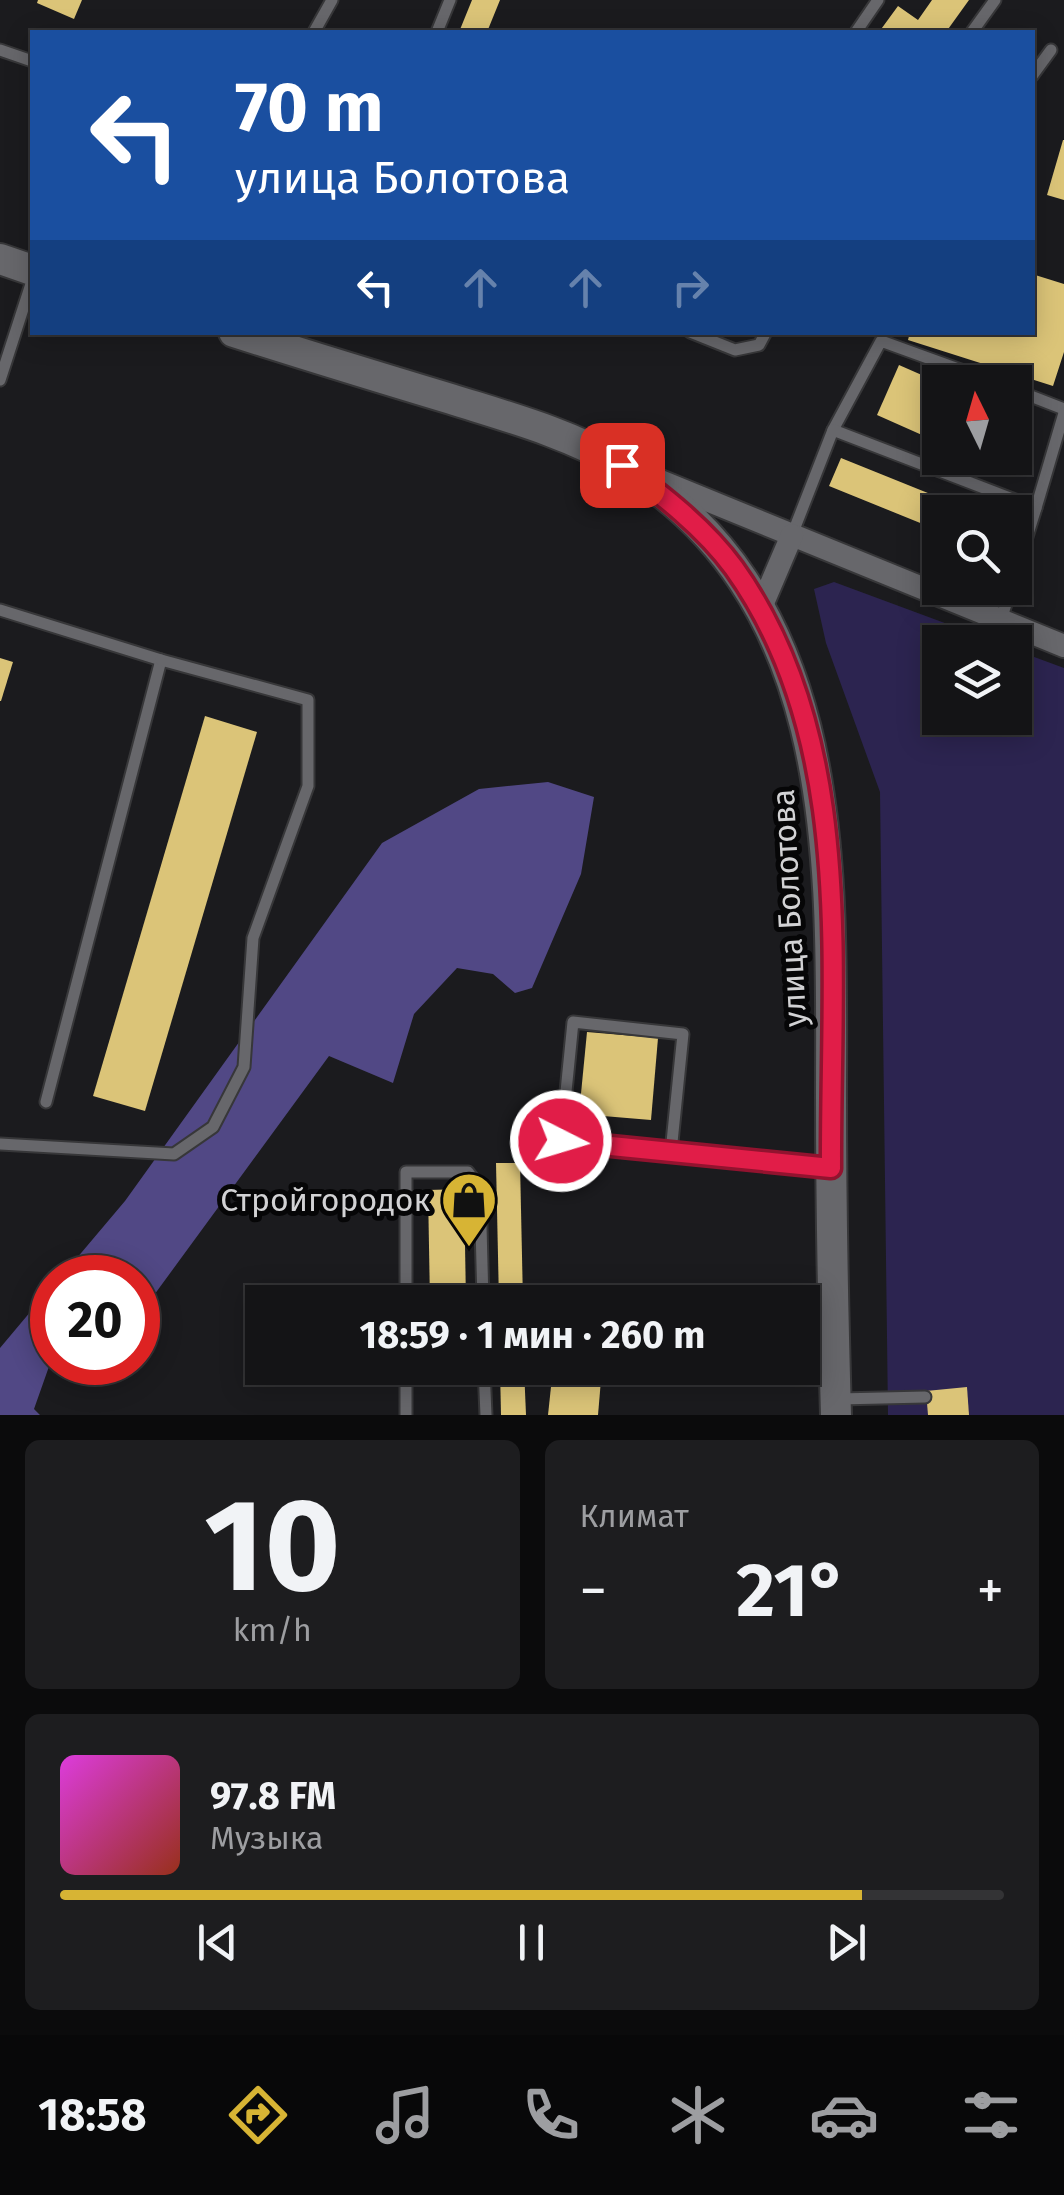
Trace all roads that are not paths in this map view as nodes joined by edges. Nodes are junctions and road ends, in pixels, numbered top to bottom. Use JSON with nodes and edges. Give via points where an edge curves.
{"nodes":[{"id":1,"x":332,"y":0,"type":"edge"},
{"id":2,"x":450,"y":0,"type":"edge"},
{"id":3,"x":878,"y":0,"type":"edge"},
{"id":4,"x":996,"y":0,"type":"edge"},
{"id":5,"x":315,"y":30,"type":"edge"},
{"id":6,"x":439,"y":30,"type":"edge"},
{"id":7,"x":857,"y":30,"type":"edge"},
{"id":8,"x":974,"y":30,"type":"edge"},
{"id":9,"x":0,"y":50,"type":"edge"},
{"id":10,"x":1051,"y":50,"type":"dead end"},
{"id":11,"x":30,"y":59,"type":"edge"},
{"id":12,"x":1035,"y":72,"type":"edge"},
{"id":13,"x":0,"y":260,"type":"edge"},
{"id":14,"x":30,"y":269,"type":"edge"},
{"id":15,"x":30,"y":286,"type":"edge"},
{"id":16,"x":244,"y":335,"type":"edge"},
{"id":17,"x":697,"y":335,"type":"edge"},
{"id":18,"x":764,"y":335,"type":"edge"},
{"id":19,"x":883,"y":337,"type":"edge"},
{"id":20,"x":952,"y":365,"type":"edge"},
{"id":21,"x":0,"y":380,"type":"edge"},
{"id":22,"x":1032,"y":397,"type":"edge"},
{"id":23,"x":1064,"y":411,"type":"edge"},
{"id":24,"x":834,"y":430,"type":"junction"},
{"id":25,"x":622,"y":465,"type":"junction"},
{"id":26,"x":1036,"y":508,"type":"junction"},
{"id":27,"x":1032,"y":521,"type":"edge"},
{"id":28,"x":792,"y":535,"type":"junction"},
{"id":29,"x":1006,"y":605,"type":"edge"},
{"id":30,"x":0,"y":610,"type":"edge"},
{"id":31,"x":760,"y":610,"type":"junction"},
{"id":32,"x":1001,"y":620,"type":"junction"},
{"id":33,"x":1064,"y":646,"type":"edge"},
{"id":34,"x":161,"y":660,"type":"junction"},
{"id":35,"x":46,"y":1102,"type":"dead end"},
{"id":36,"x":0,"y":1144,"type":"edge"},
{"id":37,"x":672,"y":1152,"type":"junction"},
{"id":38,"x":831,"y":1168,"type":"junction"},
{"id":39,"x":406,"y":1285,"type":"edge"},
{"id":40,"x":483,"y":1285,"type":"edge"},
{"id":41,"x":406,"y":1385,"type":"edge"},
{"id":42,"x":485,"y":1385,"type":"edge"},
{"id":43,"x":925,"y":1397,"type":"dead end"},
{"id":44,"x":836,"y":1407,"type":"edge"},
{"id":45,"x":406,"y":1415,"type":"edge"},
{"id":46,"x":486,"y":1415,"type":"edge"}],
"edges":[{"from":1,"to":5,"type":"lane"},
{"from":2,"to":6,"type":"lane"},
{"from":3,"to":7,"type":"lane"},
{"from":4,"to":8,"type":"lane"},
{"from":9,"to":11,"type":"lane"},
{"from":10,"to":12,"type":"lane"},
{"from":13,"to":14,"type":"main road"},
{"from":15,"to":21,"type":"lane"},
{"from":16,"to":25,"type":"main road","name":"улица Болотова","via":[[524,422]]},
{"from":17,"to":18,"type":"lane","via":[[734,350],[759,346]]},
{"from":19,"to":20,"type":"lane"},
{"from":19,"to":24,"type":"lane"},
{"from":22,"to":23,"type":"lane"},
{"from":23,"to":26,"type":"lane"},
{"from":24,"to":26,"type":"lane"},
{"from":24,"to":28,"type":"lane"},
{"from":25,"to":28,"type":"street"},
{"from":25,"to":31,"type":"main road","name":"улица Болотова","via":[[704,534]]},
{"from":26,"to":27,"type":"lane"},
{"from":28,"to":31,"type":"street"},
{"from":28,"to":32,"type":"street"},
{"from":29,"to":32,"type":"lane"},
{"from":30,"to":34,"type":"lane"},
{"from":31,"to":38,"type":"main road","name":"улица Болотова","via":[[804,716],[825,816]]},
{"from":32,"to":33,"type":"street"},
{"from":34,"to":35,"type":"lane"},
{"from":34,"to":36,"type":"lane","via":[[308,700],[308,786],[253,938],[244,1067],[213,1127],[174,1154]]},
{"from":37,"to":37,"type":"lane","via":[[561,1141],[573,1022],[683,1034]]},
{"from":37,"to":38,"type":"lane"},
{"from":38,"to":44,"type":"main road","name":"улица Болотова"},
{"from":39,"to":40,"type":"lane","via":[[406,1172],[468,1172],[480,1188]]},
{"from":41,"to":45,"type":"lane"},
{"from":42,"to":46,"type":"lane"},
{"from":43,"to":44,"type":"lane"}]}
